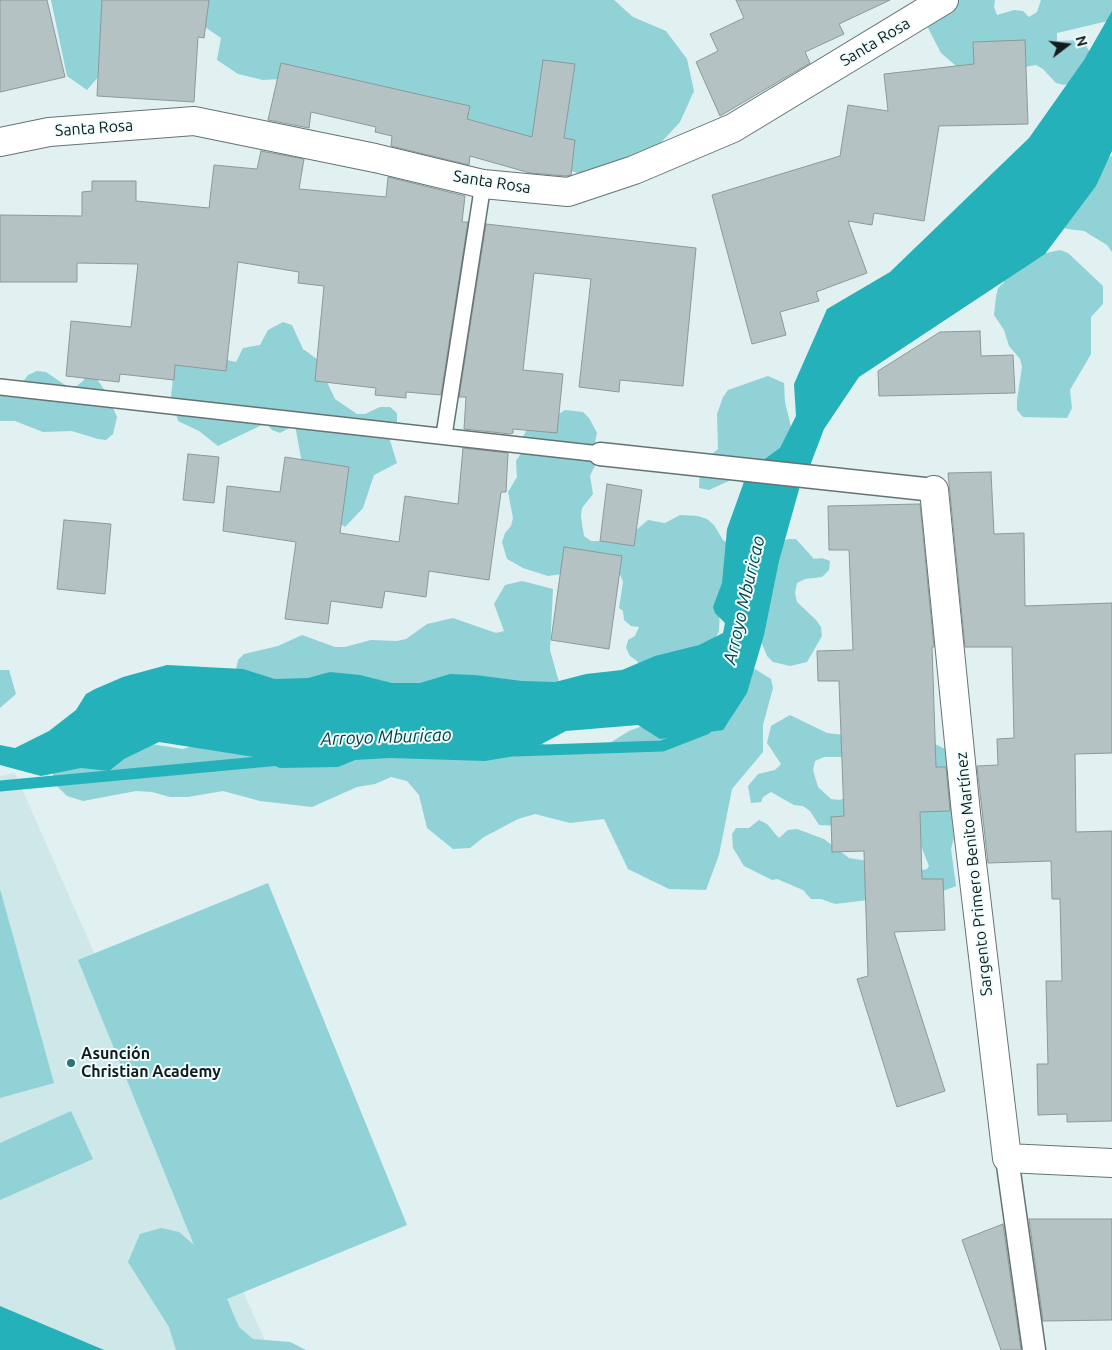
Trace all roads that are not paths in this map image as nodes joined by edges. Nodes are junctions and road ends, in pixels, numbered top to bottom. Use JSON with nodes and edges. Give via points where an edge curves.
{"nodes":[{"id":1,"x":944,"y":0,"type":"edge"},
{"id":2,"x":0,"y":142,"type":"edge"},
{"id":3,"x":483,"y":184,"type":"junction"},
{"id":4,"x":0,"y":387,"type":"edge"},
{"id":5,"x":444,"y":435,"type":"junction"},
{"id":6,"x":600,"y":454,"type":"joint"},
{"id":7,"x":934,"y":490,"type":"joint"},
{"id":8,"x":1007,"y":1158,"type":"junction"},
{"id":9,"x":1112,"y":1163,"type":"edge"},
{"id":10,"x":1034,"y":1350,"type":"edge"}],
"edges":[{"from":1,"to":3,"type":"street","name":"Santa Rosa","via":[[733,128],[634,170],[568,192]]},
{"from":2,"to":3,"type":"street","name":"Santa Rosa","via":[[49,132],[194,121],[376,158]]},
{"from":3,"to":5,"type":"lane"},
{"from":4,"to":5,"type":"lane"},
{"from":5,"to":6,"type":"lane"},
{"from":6,"to":7,"type":"street","name":"Sargento Primero Benito Martínez"},
{"from":7,"to":8,"type":"street","name":"Sargento Primero Benito Martínez","via":[[966,813]]},
{"from":8,"to":9,"type":"street"},
{"from":8,"to":10,"type":"street","name":"Sargento Primero Benito Martínez"}]}
